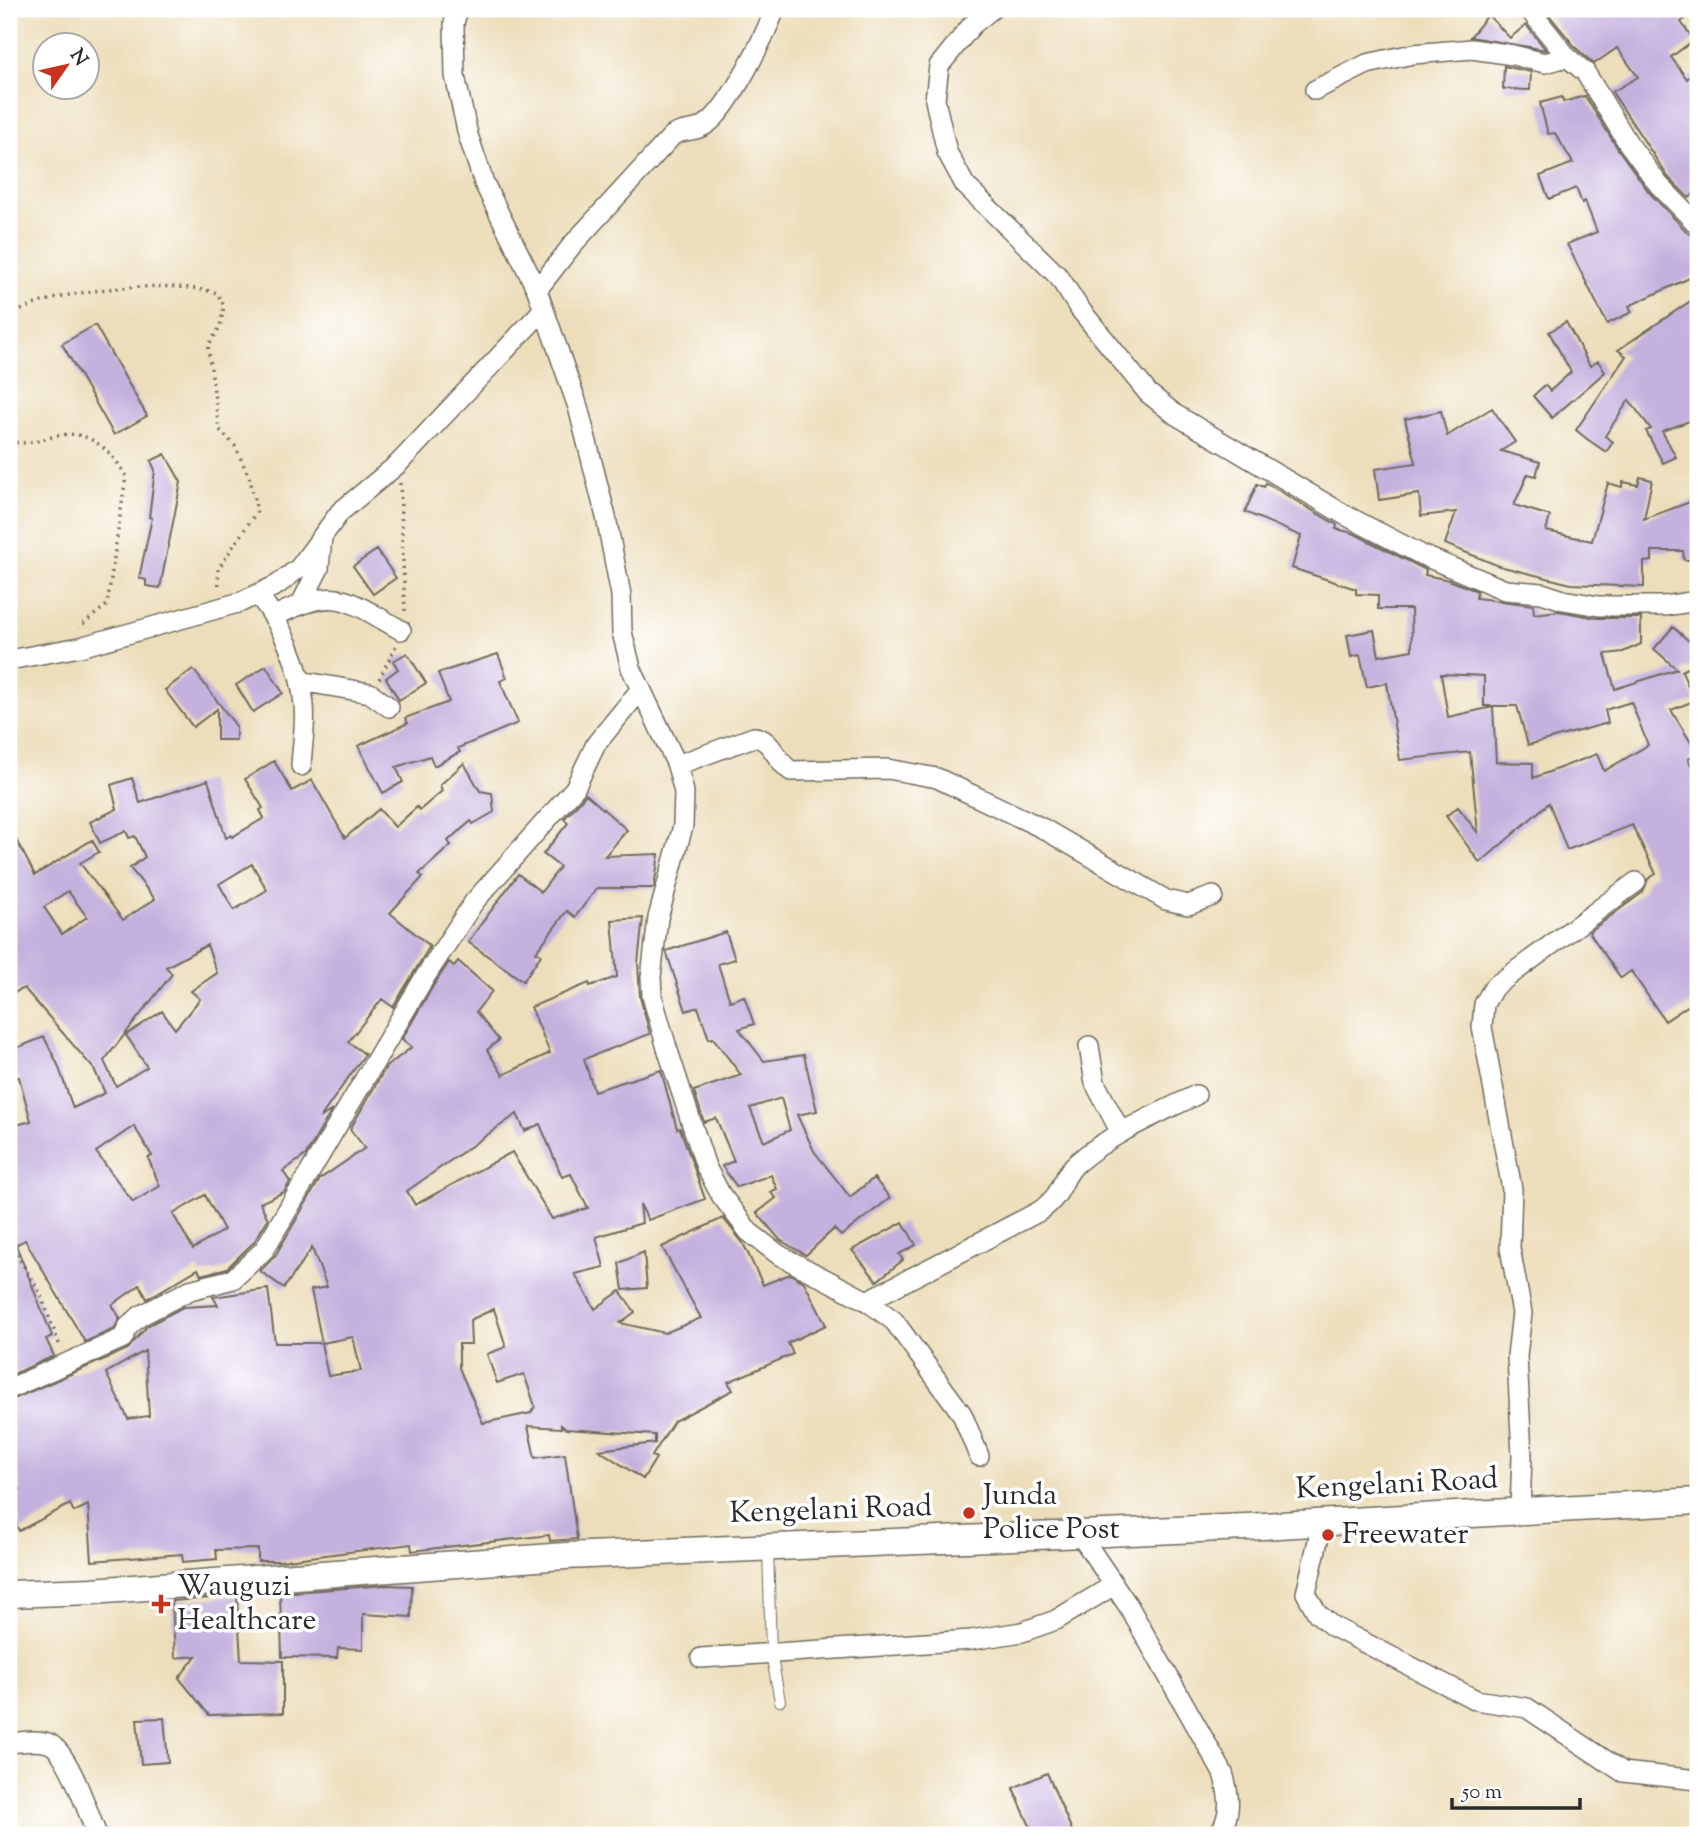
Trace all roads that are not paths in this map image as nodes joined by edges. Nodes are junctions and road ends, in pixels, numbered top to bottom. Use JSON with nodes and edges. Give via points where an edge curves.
{"nodes":[{"id":1,"x":458,"y":9,"type":"edge"},
{"id":2,"x":775,"y":9,"type":"edge"},
{"id":3,"x":992,"y":9,"type":"edge"},
{"id":4,"x":1529,"y":9,"type":"edge"},
{"id":5,"x":1567,"y":57,"type":"junction"},
{"id":6,"x":1315,"y":90,"type":"dead end"},
{"id":7,"x":1698,"y":225,"type":"edge"},
{"id":8,"x":537,"y":290,"type":"junction"},
{"id":9,"x":543,"y":310,"type":"junction"},
{"id":10,"x":322,"y":536,"type":"junction"},
{"id":11,"x":319,"y":568,"type":"junction"},
{"id":12,"x":258,"y":595,"type":"junction"},
{"id":13,"x":342,"y":598,"type":"junction"},
{"id":14,"x":1698,"y":601,"type":"edge"},
{"id":15,"x":302,"y":602,"type":"junction"},
{"id":16,"x":275,"y":615,"type":"junction"},
{"id":17,"x":401,"y":630,"type":"road end"},
{"id":18,"x":9,"y":660,"type":"edge"},
{"id":19,"x":300,"y":681,"type":"junction"},
{"id":20,"x":641,"y":689,"type":"junction"},
{"id":21,"x":389,"y":707,"type":"dead end"},
{"id":22,"x":677,"y":765,"type":"junction"},
{"id":23,"x":301,"y":766,"type":"dead end"},
{"id":24,"x":1636,"y":882,"type":"dead end"},
{"id":25,"x":1213,"y":896,"type":"dead end"},
{"id":26,"x":1089,"y":1046,"type":"dead end"},
{"id":27,"x":1196,"y":1095,"type":"dead end"},
{"id":28,"x":1121,"y":1133,"type":"junction"},
{"id":29,"x":867,"y":1301,"type":"junction"},
{"id":30,"x":9,"y":1389,"type":"edge"},
{"id":31,"x":979,"y":1456,"type":"dead end"},
{"id":32,"x":1698,"y":1502,"type":"edge"},
{"id":33,"x":1520,"y":1511,"type":"junction"},
{"id":34,"x":1322,"y":1523,"type":"junction"},
{"id":35,"x":1079,"y":1533,"type":"junction"},
{"id":36,"x":768,"y":1547,"type":"junction"},
{"id":37,"x":1114,"y":1585,"type":"junction"},
{"id":38,"x":9,"y":1594,"type":"edge"},
{"id":39,"x":771,"y":1653,"type":"junction"},
{"id":40,"x":701,"y":1658,"type":"dead end"},
{"id":41,"x":780,"y":1701,"type":"dead end"},
{"id":42,"x":9,"y":1743,"type":"edge"},
{"id":43,"x":1698,"y":1780,"type":"edge"},
{"id":44,"x":97,"y":1835,"type":"edge"},
{"id":45,"x":1219,"y":1835,"type":"edge"}],
"edges":[{"from":1,"to":8,"type":"street","via":[[455,76],[468,135],[484,183]]},
{"from":2,"to":8,"type":"street","via":[[762,44],[714,117],[694,132],[672,136]]},
{"from":3,"to":14,"type":"street","via":[[972,25],[939,66],[935,100],[947,152],[965,185],[1059,277],[1148,393],[1176,415],[1345,515],[1422,555],[1505,590],[1598,606]]},
{"from":4,"to":5,"type":"street"},
{"from":5,"to":6,"type":"street","via":[[1545,63],[1472,50],[1413,54],[1367,64]]},
{"from":5,"to":7,"type":"street","via":[[1585,72],[1660,185]]},
{"from":8,"to":9,"type":"street"},
{"from":9,"to":10,"type":"street","via":[[398,464],[341,512]]},
{"from":9,"to":20,"type":"street","via":[[578,407],[606,517],[621,595],[622,632]]},
{"from":10,"to":11,"type":"street"},
{"from":10,"to":12,"type":"street","via":[[289,578]]},
{"from":11,"to":13,"type":"street"},
{"from":11,"to":15,"type":"street"},
{"from":12,"to":16,"type":"street"},
{"from":12,"to":18,"type":"street","via":[[80,647]]},
{"from":13,"to":15,"type":"street"},
{"from":13,"to":17,"type":"street"},
{"from":15,"to":16,"type":"street"},
{"from":16,"to":19,"type":"street"},
{"from":19,"to":21,"type":"street","via":[[370,693]]},
{"from":19,"to":23,"type":"street","via":[[304,705]]},
{"from":20,"to":22,"type":"street"},
{"from":20,"to":30,"type":"street","via":[[596,744],[575,788],[474,902],[264,1250],[233,1279],[190,1290],[140,1316],[123,1338]]},
{"from":22,"to":25,"type":"street","via":[[754,737],[766,741],[791,771],[888,769],[937,778],[1042,828],[1166,900],[1188,905]]},
{"from":22,"to":29,"type":"street","via":[[684,792],[683,826],[658,918],[652,996],[706,1167],[748,1232],[779,1255]]},
{"from":24,"to":33,"type":"street","via":[[1494,987],[1484,1004],[1485,1048],[1512,1189],[1510,1248],[1521,1306],[1517,1356]]},
{"from":26,"to":28,"type":"street","via":[[1095,1083]]},
{"from":27,"to":28,"type":"street"},
{"from":28,"to":29,"type":"street","via":[[1075,1163],[1049,1205]]},
{"from":29,"to":31,"type":"street","via":[[894,1321],[931,1369],[962,1414]]},
{"from":32,"to":33,"type":"main road","name":"Kengelani Road"},
{"from":33,"to":34,"type":"main road","name":"Kengelani Road"},
{"from":34,"to":35,"type":"main road","name":"Kengelani Road"},
{"from":34,"to":43,"type":"street","via":[[1306,1593],[1317,1613],[1332,1626],[1476,1699],[1527,1708],[1623,1772]]},
{"from":35,"to":36,"type":"main road","name":"Kengelani Road"},
{"from":35,"to":37,"type":"street"},
{"from":36,"to":38,"type":"main road","name":"Kengelani Road","via":[[494,1560]]},
{"from":36,"to":39,"type":"lane"},
{"from":37,"to":39,"type":"street","via":[[1056,1620],[1022,1632],[971,1640]]},
{"from":37,"to":45,"type":"street","via":[[1223,1773],[1230,1800],[1228,1820]]},
{"from":39,"to":40,"type":"street"},
{"from":39,"to":41,"type":"lane"},
{"from":42,"to":44,"type":"street","via":[[49,1743],[56,1748]]}]}
